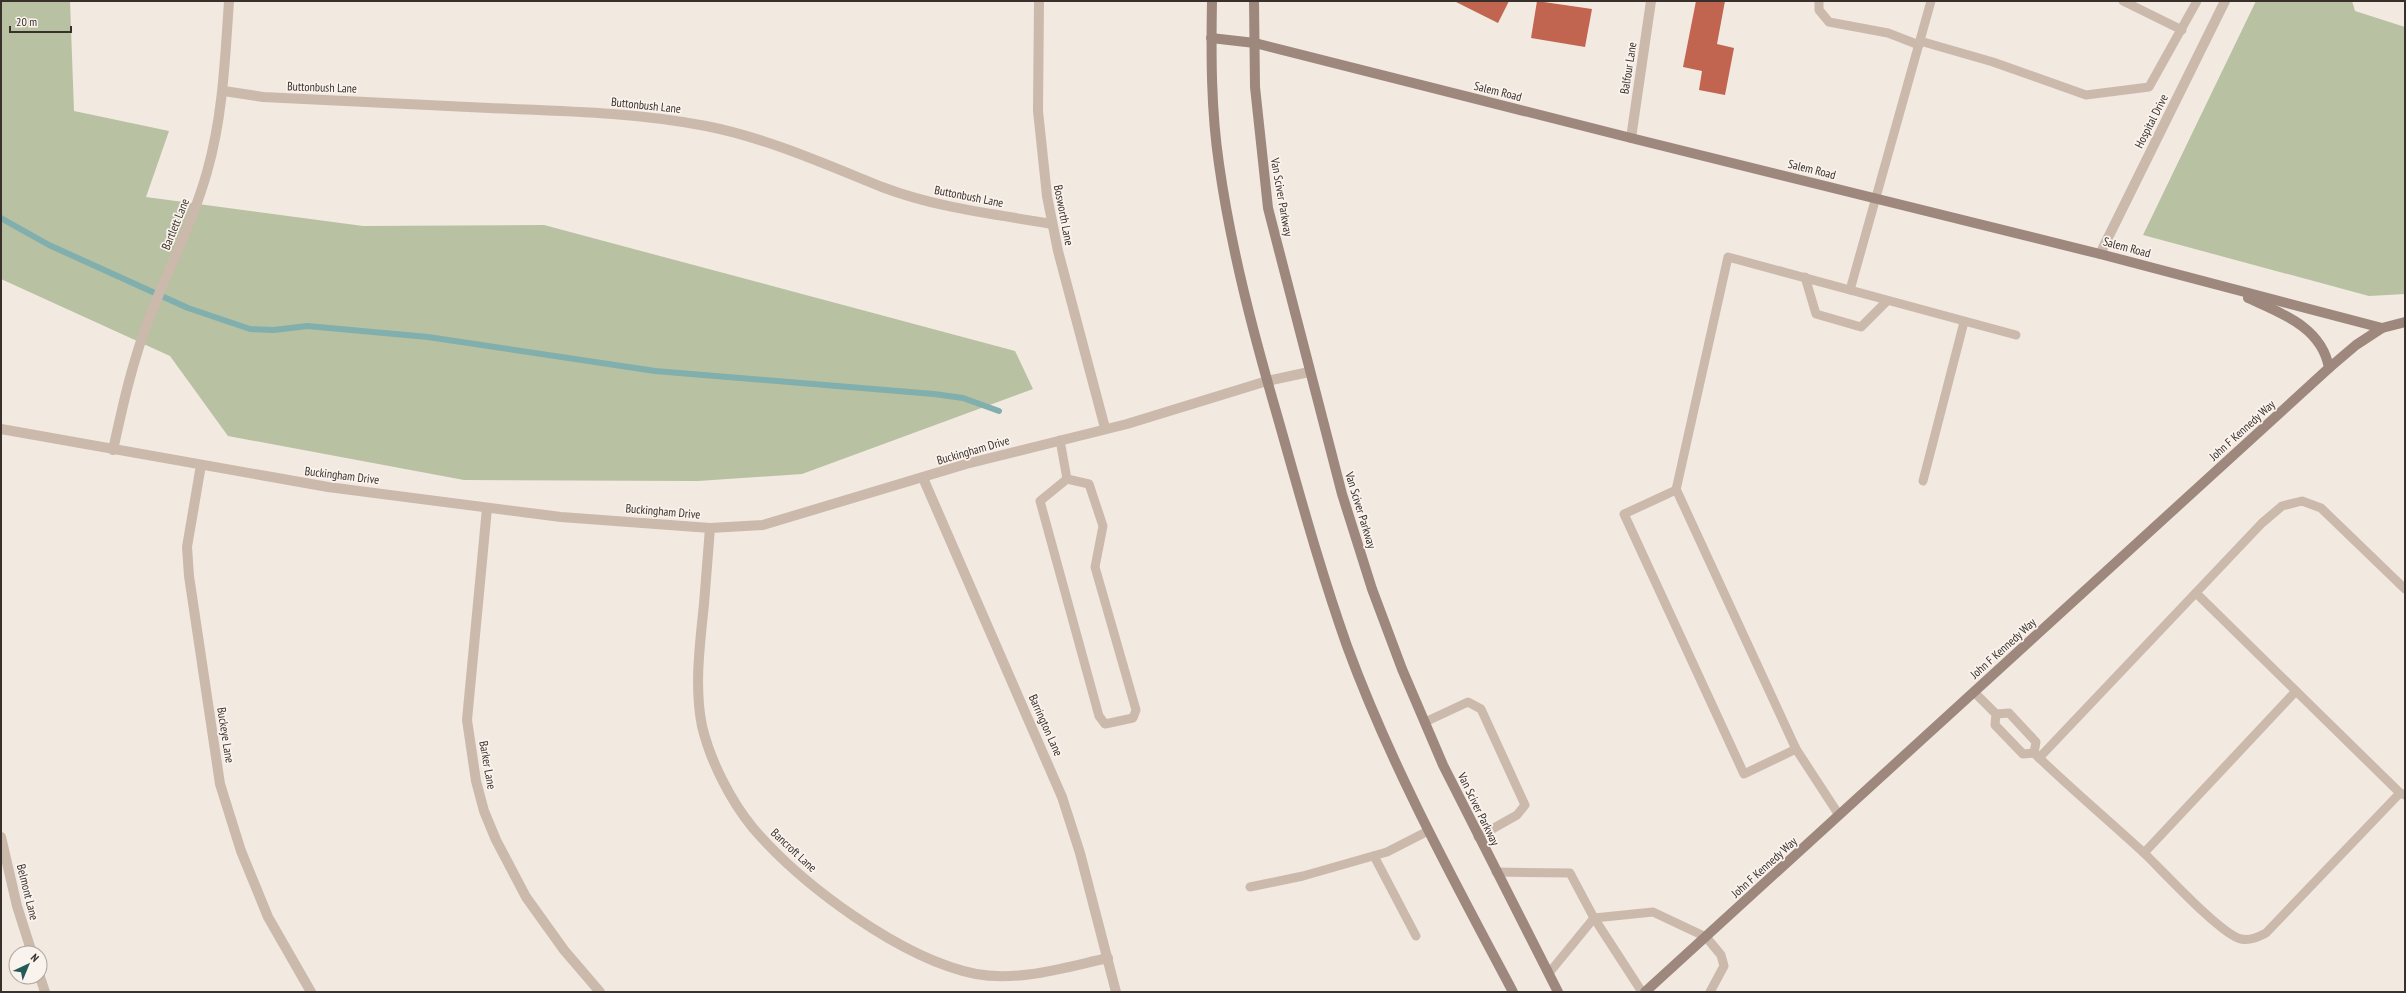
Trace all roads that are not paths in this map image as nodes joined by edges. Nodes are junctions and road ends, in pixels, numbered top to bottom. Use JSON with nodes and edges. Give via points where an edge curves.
{"nodes":[{"id":1,"x":229,"y":1,"type":"edge"},
{"id":2,"x":1039,"y":1,"type":"edge"},
{"id":3,"x":1212,"y":1,"type":"edge"},
{"id":4,"x":1254,"y":1,"type":"edge"},
{"id":5,"x":1651,"y":1,"type":"edge"},
{"id":6,"x":1819,"y":1,"type":"edge"},
{"id":7,"x":1931,"y":1,"type":"edge"},
{"id":8,"x":2123,"y":1,"type":"edge"},
{"id":9,"x":2197,"y":1,"type":"edge"},
{"id":10,"x":2225,"y":1,"type":"edge"},
{"id":11,"x":2182,"y":30,"type":"junction"},
{"id":12,"x":1211,"y":38,"type":"junction"},
{"id":13,"x":1255,"y":43,"type":"junction"},
{"id":14,"x":1919,"y":43,"type":"junction"},
{"id":15,"x":224,"y":91,"type":"junction"},
{"id":16,"x":1631,"y":138,"type":"junction"},
{"id":17,"x":1876,"y":198,"type":"junction"},
{"id":18,"x":1052,"y":224,"type":"junction"},
{"id":19,"x":2100,"y":254,"type":"junction"},
{"id":20,"x":1804,"y":277,"type":"junction"},
{"id":21,"x":2218,"y":285,"type":"junction"},
{"id":22,"x":1850,"y":290,"type":"junction"},
{"id":23,"x":1886,"y":302,"type":"junction"},
{"id":24,"x":1964,"y":322,"type":"junction"},
{"id":25,"x":2405,"y":322,"type":"edge"},
{"id":26,"x":2382,"y":328,"type":"junction"},
{"id":27,"x":2016,"y":335,"type":"dead end"},
{"id":28,"x":2329,"y":368,"type":"junction"},
{"id":29,"x":1309,"y":372,"type":"junction"},
{"id":30,"x":1267,"y":381,"type":"junction"},
{"id":31,"x":1105,"y":428,"type":"junction"},
{"id":32,"x":1,"y":429,"type":"edge"},
{"id":33,"x":1060,"y":440,"type":"junction"},
{"id":34,"x":113,"y":450,"type":"junction"},
{"id":35,"x":201,"y":465,"type":"junction"},
{"id":36,"x":923,"y":478,"type":"junction"},
{"id":37,"x":1067,"y":479,"type":"junction"},
{"id":38,"x":1923,"y":481,"type":"dead end"},
{"id":39,"x":1676,"y":489,"type":"junction"},
{"id":40,"x":487,"y":508,"type":"junction"},
{"id":41,"x":710,"y":528,"type":"junction"},
{"id":42,"x":2405,"y":589,"type":"edge"},
{"id":43,"x":2196,"y":593,"type":"junction"},
{"id":44,"x":2296,"y":691,"type":"junction"},
{"id":45,"x":1974,"y":692,"type":"junction"},
{"id":46,"x":1996,"y":714,"type":"junction"},
{"id":47,"x":1425,"y":722,"type":"junction"},
{"id":48,"x":1796,"y":749,"type":"junction"},
{"id":49,"x":2036,"y":756,"type":"junction"},
{"id":50,"x":2403,"y":794,"type":"edge"},
{"id":51,"x":1839,"y":815,"type":"junction"},
{"id":52,"x":1428,"y":831,"type":"junction"},
{"id":53,"x":1,"y":837,"type":"edge"},
{"id":54,"x":1478,"y":837,"type":"junction"},
{"id":55,"x":2144,"y":853,"type":"junction"},
{"id":56,"x":1374,"y":856,"type":"junction"},
{"id":57,"x":1496,"y":872,"type":"junction"},
{"id":58,"x":1250,"y":887,"type":"dead end"},
{"id":59,"x":1594,"y":918,"type":"junction"},
{"id":60,"x":1416,"y":936,"type":"dead end"},
{"id":61,"x":1706,"y":937,"type":"junction"},
{"id":62,"x":29,"y":945,"type":"edge"},
{"id":63,"x":1108,"y":958,"type":"junction"},
{"id":64,"x":1549,"y":974,"type":"junction"},
{"id":65,"x":311,"y":992,"type":"edge"},
{"id":66,"x":600,"y":992,"type":"edge"},
{"id":67,"x":1116,"y":992,"type":"edge"},
{"id":68,"x":1513,"y":992,"type":"edge"},
{"id":69,"x":1558,"y":992,"type":"edge"},
{"id":70,"x":1642,"y":992,"type":"edge"},
{"id":71,"x":1645,"y":992,"type":"edge"},
{"id":72,"x":1710,"y":992,"type":"edge"}],
"edges":[{"from":1,"to":15,"type":"street","name":"Bartlett Lane"},
{"from":2,"to":18,"type":"street","name":"Bosworth Lane","via":[[1038,111]]},
{"from":3,"to":12,"type":"street"},
{"from":4,"to":13,"type":"street","name":"Van Sciver Parkway"},
{"from":5,"to":16,"type":"street","name":"Balfour Lane"},
{"from":6,"to":14,"type":"lane","via":[[1819,10],[1829,22],[1888,33]]},
{"from":7,"to":14,"type":"lane"},
{"from":8,"to":11,"type":"lane"},
{"from":9,"to":11,"type":"lane"},
{"from":10,"to":19,"type":"street","name":"Hospital Drive"},
{"from":11,"to":14,"type":"lane","via":[[2149,87],[2086,95],[1993,62]]},
{"from":12,"to":13,"type":"street","name":"Salem Road"},
{"from":12,"to":30,"type":"street","via":[[1218,162],[1230,232]]},
{"from":13,"to":16,"type":"street","name":"Salem Road"},
{"from":13,"to":29,"type":"street","name":"Van Sciver Parkway","via":[[1254,88],[1268,208]]},
{"from":14,"to":17,"type":"lane"},
{"from":15,"to":18,"type":"street","name":"Buttonbush Lane","via":[[262,97],[596,112],[709,126],[780,147],[850,172],[882,187],[944,206]]},
{"from":15,"to":34,"type":"street","name":"Bartlett Lane","via":[[207,172],[181,246],[139,345]]},
{"from":16,"to":17,"type":"street","name":"Salem Road"},
{"from":17,"to":19,"type":"street","name":"Salem Road"},
{"from":17,"to":22,"type":"lane"},
{"from":18,"to":31,"type":"street","name":"Bosworth Lane","via":[[1088,371]]},
{"from":19,"to":21,"type":"street","name":"Salem Road"},
{"from":20,"to":22,"type":"lane"},
{"from":20,"to":23,"type":"lane","via":[[1816,314],[1861,327]]},
{"from":20,"to":39,"type":"lane","via":[[1728,257]]},
{"from":21,"to":26,"type":"street","name":"Salem Road"},
{"from":21,"to":28,"type":"street","via":[[2288,316],[2316,338],[2326,354]]},
{"from":22,"to":23,"type":"lane"},
{"from":23,"to":24,"type":"lane"},
{"from":24,"to":27,"type":"lane"},
{"from":24,"to":38,"type":"lane"},
{"from":25,"to":26,"type":"street","name":"Salem Road"},
{"from":26,"to":28,"type":"street","name":"John F Kennedy Way","via":[[2356,344]]},
{"from":28,"to":45,"type":"street","name":"John F Kennedy Way"},
{"from":29,"to":30,"type":"street","name":"Buckingham Drive"},
{"from":29,"to":47,"type":"street","name":"Van Sciver Parkway","via":[[1342,494],[1372,589]]},
{"from":30,"to":31,"type":"street","name":"Buckingham Drive","via":[[1142,420]]},
{"from":30,"to":52,"type":"street","via":[[1319,560],[1348,647],[1384,736]]},
{"from":31,"to":33,"type":"street","name":"Buckingham Drive"},
{"from":32,"to":34,"type":"street","name":"Buckingham Drive"},
{"from":33,"to":36,"type":"street","name":"Buckingham Drive"},
{"from":33,"to":37,"type":"lane"},
{"from":34,"to":35,"type":"street","name":"Buckingham Drive"},
{"from":35,"to":40,"type":"street","name":"Buckingham Drive","via":[[274,479]]},
{"from":35,"to":65,"type":"street","name":"Buckeye Lane","via":[[188,547],[189,576],[220,784],[242,851],[268,917]]},
{"from":36,"to":41,"type":"street","name":"Buckingham Drive","via":[[763,525]]},
{"from":36,"to":63,"type":"street","name":"Barrington Lane","via":[[1062,797]]},
{"from":37,"to":37,"type":"lane","via":[[1040,501],[1099,716],[1105,724],[1133,718],[1136,710],[1095,567],[1103,526],[1089,484]]},
{"from":39,"to":48,"type":"lane"},
{"from":39,"to":48,"type":"lane","via":[[1624,514],[1744,774]]},
{"from":40,"to":41,"type":"street","name":"Buckingham Drive","via":[[561,517]]},
{"from":40,"to":66,"type":"street","name":"Barker Lane","via":[[467,720],[476,781],[484,811],[496,840],[526,897],[564,950]]},
{"from":41,"to":63,"type":"street","name":"Bancroft Lane","via":[[699,663],[698,694],[702,725],[723,781],[752,826],[809,881],[843,908],[930,959],[976,974],[1003,976]]},
{"from":42,"to":43,"type":"lane","via":[[2321,508],[2302,501],[2282,506],[2277,510]]},
{"from":43,"to":44,"type":"lane"},
{"from":43,"to":49,"type":"lane"},
{"from":44,"to":50,"type":"lane"},
{"from":44,"to":55,"type":"lane"},
{"from":45,"to":46,"type":"lane"},
{"from":45,"to":51,"type":"street","name":"John F Kennedy Way"},
{"from":46,"to":49,"type":"lane","via":[[1995,725],[2023,754]]},
{"from":46,"to":49,"type":"lane","via":[[2009,713],[2036,742]]},
{"from":47,"to":54,"type":"street","name":"Van Sciver Parkway"},
{"from":47,"to":54,"type":"lane","via":[[1468,702],[1481,709],[1525,805],[1517,815]]},
{"from":48,"to":51,"type":"lane"},
{"from":49,"to":55,"type":"lane"},
{"from":50,"to":55,"type":"lane","via":[[2266,933],[2254,939],[2240,939],[2223,929]]},
{"from":51,"to":61,"type":"street","name":"John F Kennedy Way"},
{"from":52,"to":56,"type":"lane"},
{"from":52,"to":68,"type":"street"},
{"from":53,"to":62,"type":"street","name":"Belmont Lane","via":[[17,906]]},
{"from":54,"to":57,"type":"street","name":"Van Sciver Parkway"},
{"from":56,"to":58,"type":"lane","via":[[1303,876]]},
{"from":56,"to":60,"type":"lane"},
{"from":57,"to":59,"type":"lane","via":[[1570,873]]},
{"from":57,"to":64,"type":"street","name":"Van Sciver Parkway"},
{"from":59,"to":61,"type":"lane","via":[[1653,912]]},
{"from":59,"to":64,"type":"lane"},
{"from":59,"to":70,"type":"lane"},
{"from":61,"to":71,"type":"street","name":"John F Kennedy Way"},
{"from":61,"to":72,"type":"lane","via":[[1721,955],[1724,966]]},
{"from":63,"to":67,"type":"street","name":"Barrington Lane"},
{"from":64,"to":69,"type":"street","name":"Van Sciver Parkway"}]}
